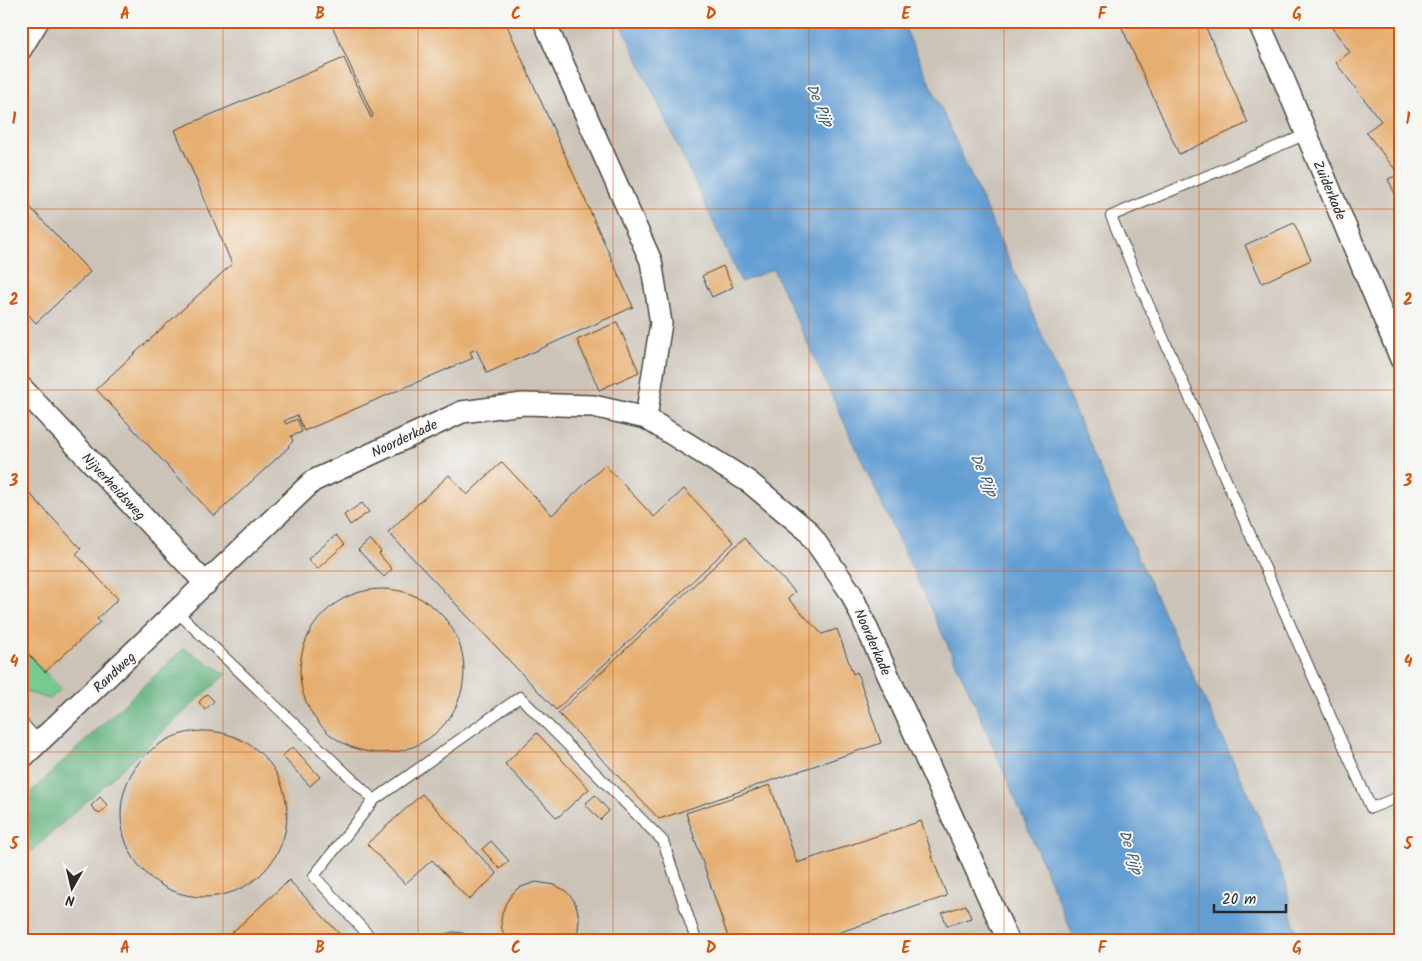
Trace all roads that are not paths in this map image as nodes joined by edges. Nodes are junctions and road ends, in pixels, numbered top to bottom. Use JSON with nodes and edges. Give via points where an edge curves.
{"nodes":[{"id":1,"x":38,"y":21,"type":"edge"},
{"id":2,"x":544,"y":21,"type":"edge"},
{"id":3,"x":1258,"y":21,"type":"edge"},
{"id":4,"x":21,"y":49,"type":"edge"},
{"id":5,"x":1307,"y":134,"type":"junction"},
{"id":6,"x":1401,"y":359,"type":"edge"},
{"id":7,"x":21,"y":387,"type":"edge"},
{"id":8,"x":646,"y":418,"type":"junction"},
{"id":9,"x":206,"y":584,"type":"junction"},
{"id":10,"x":177,"y":612,"type":"junction"},
{"id":11,"x":21,"y":721,"type":"edge"},
{"id":12,"x":39,"y":742,"type":"junction"},
{"id":13,"x":21,"y":759,"type":"edge"},
{"id":14,"x":1401,"y":796,"type":"edge"},
{"id":15,"x":374,"y":800,"type":"junction"},
{"id":16,"x":373,"y":940,"type":"edge"},
{"id":17,"x":696,"y":940,"type":"edge"},
{"id":18,"x":1008,"y":940,"type":"edge"}],
"edges":[{"from":1,"to":4,"type":"street"},
{"from":2,"to":8,"type":"street","via":[[651,261],[661,323]]},
{"from":3,"to":5,"type":"street","name":"Zuiderkade"},
{"from":5,"to":6,"type":"street","name":"Zuiderkade"},
{"from":5,"to":14,"type":"lane","via":[[1111,216],[1371,808]]},
{"from":7,"to":9,"type":"street","name":"Nijverheidsweg"},
{"from":8,"to":9,"type":"street","name":"Noorderkade","via":[[593,406],[523,404],[462,412],[313,481]]},
{"from":8,"to":18,"type":"street","name":"Noorderkade","via":[[749,482],[808,531],[846,585]]},
{"from":9,"to":10,"type":"street","name":"Randweg"},
{"from":10,"to":12,"type":"street","name":"Randweg"},
{"from":10,"to":15,"type":"lane"},
{"from":11,"to":12,"type":"lane"},
{"from":12,"to":13,"type":"street","name":"Randweg"},
{"from":15,"to":16,"type":"lane","via":[[314,876]]},
{"from":15,"to":17,"type":"lane","via":[[520,697],[664,841]]}]}
